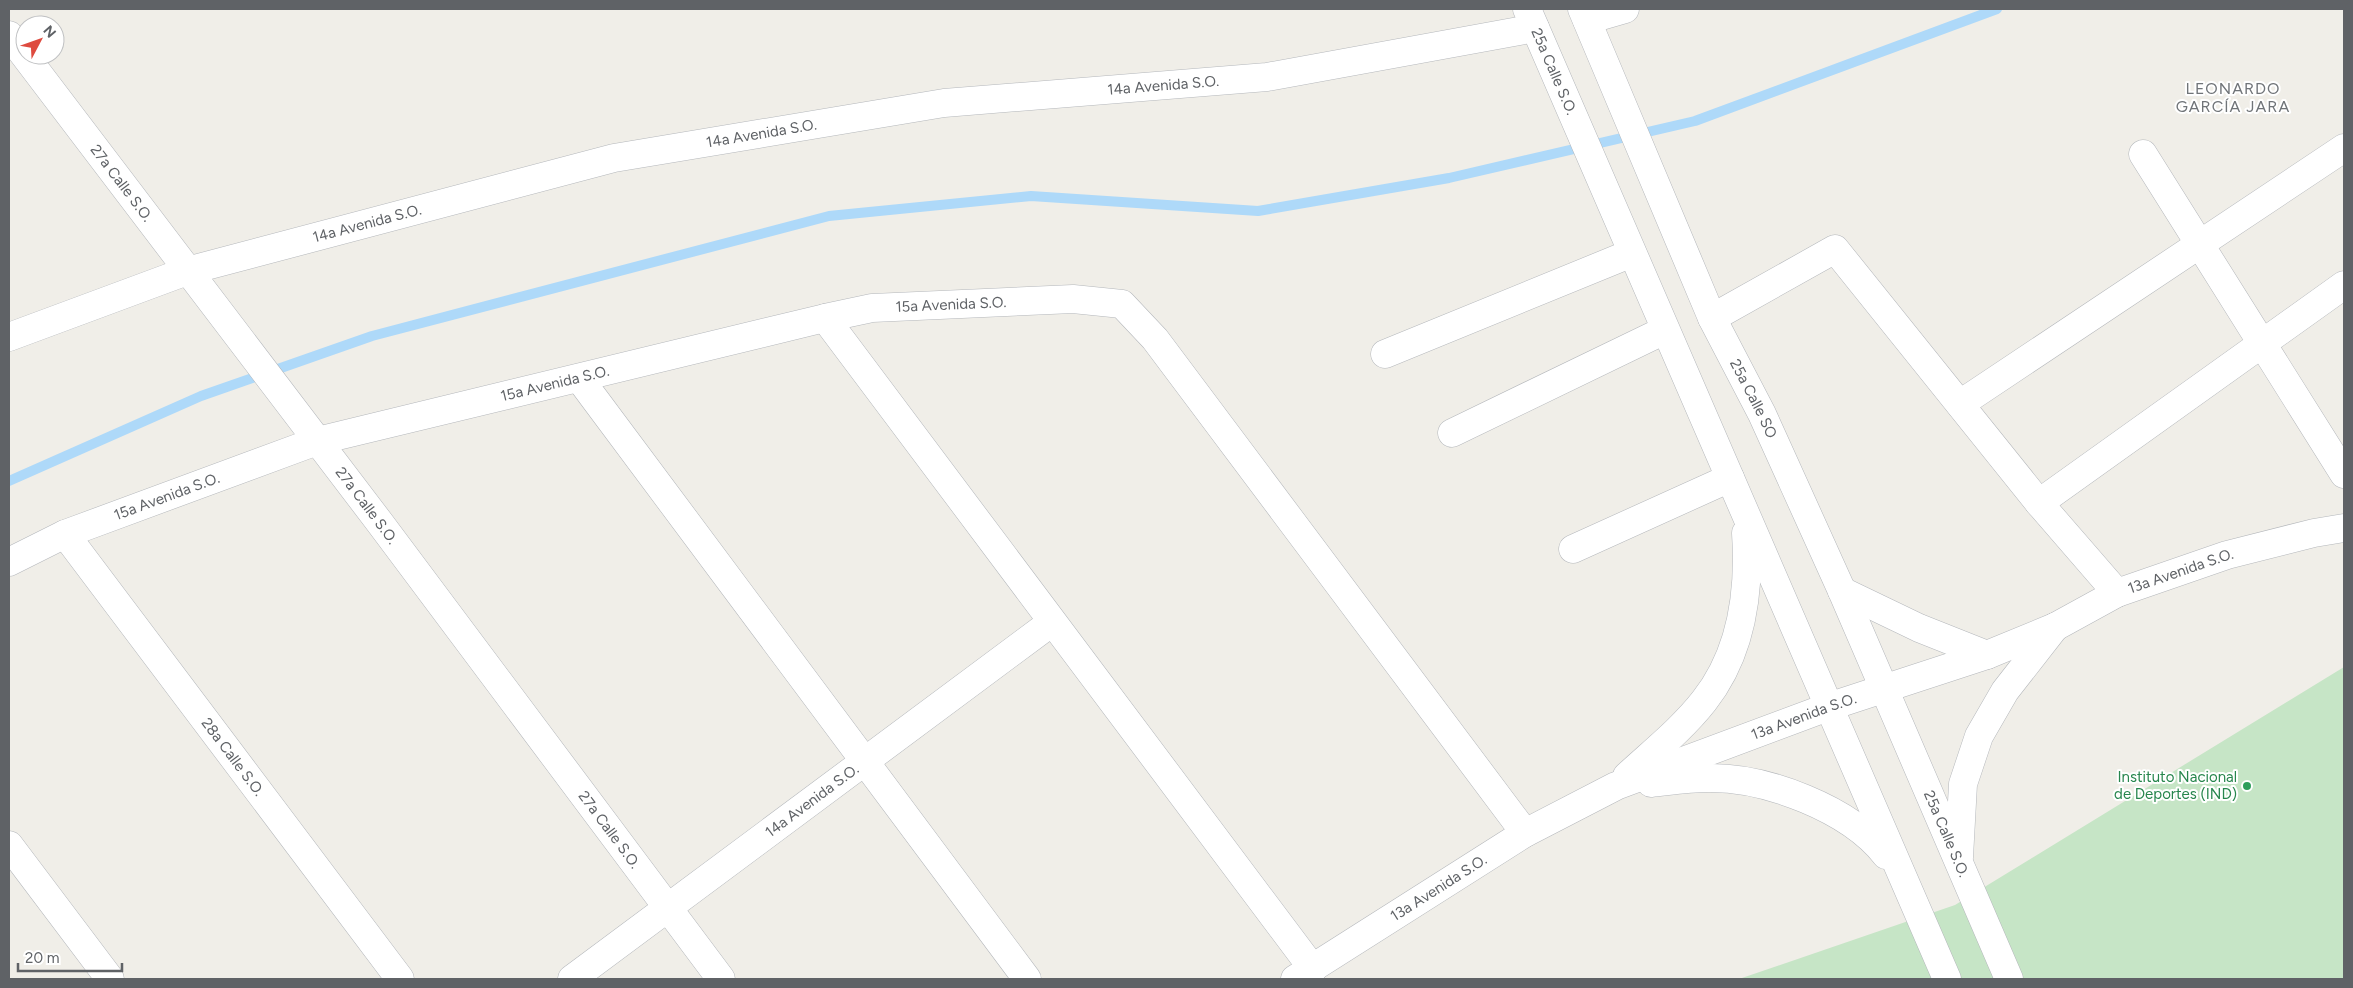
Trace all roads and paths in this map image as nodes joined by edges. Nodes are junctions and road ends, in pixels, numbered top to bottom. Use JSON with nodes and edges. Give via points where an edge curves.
{"nodes":[{"id":1,"x":1626,"y":9,"type":"edge"},
{"id":2,"x":1584,"y":14,"type":"edge"},
{"id":3,"x":1531,"y":19,"type":"edge"},
{"id":4,"x":9,"y":36,"type":"edge"},
{"id":5,"x":2344,"y":148,"type":"edge"},
{"id":6,"x":2142,"y":154,"type":"dead end"},
{"id":7,"x":2200,"y":244,"type":"junction"},
{"id":8,"x":1632,"y":253,"type":"junction"},
{"id":9,"x":187,"y":271,"type":"junction"},
{"id":10,"x":2344,"y":285,"type":"edge"},
{"id":11,"x":825,"y":318,"type":"junction"},
{"id":12,"x":1712,"y":318,"type":"junction"},
{"id":13,"x":1665,"y":330,"type":"junction"},
{"id":14,"x":9,"y":337,"type":"edge"},
{"id":15,"x":2262,"y":344,"type":"junction"},
{"id":16,"x":1385,"y":354,"type":"dead end"},
{"id":17,"x":579,"y":378,"type":"junction"},
{"id":18,"x":1960,"y":404,"type":"junction"},
{"id":19,"x":1452,"y":433,"type":"dead end"},
{"id":20,"x":317,"y":441,"type":"junction"},
{"id":21,"x":2344,"y":474,"type":"edge"},
{"id":22,"x":1730,"y":478,"type":"junction"},
{"id":23,"x":2039,"y":503,"type":"junction"},
{"id":24,"x":1745,"y":517,"type":"junction"},
{"id":25,"x":2344,"y":528,"type":"edge"},
{"id":26,"x":65,"y":534,"type":"junction"},
{"id":27,"x":1573,"y":549,"type":"dead end"},
{"id":28,"x":9,"y":562,"type":"edge"},
{"id":29,"x":1842,"y":591,"type":"junction"},
{"id":30,"x":2117,"y":593,"type":"junction"},
{"id":31,"x":1052,"y":622,"type":"junction"},
{"id":32,"x":2055,"y":627,"type":"junction"},
{"id":33,"x":1987,"y":655,"type":"junction"},
{"id":34,"x":1884,"y":688,"type":"junction"},
{"id":35,"x":1828,"y":707,"type":"junction"},
{"id":36,"x":864,"y":761,"type":"junction"},
{"id":37,"x":1616,"y":786,"type":"junction"},
{"id":38,"x":1525,"y":834,"type":"junction"},
{"id":39,"x":9,"y":845,"type":"edge"},
{"id":40,"x":1958,"y":864,"type":"junction"},
{"id":41,"x":1905,"y":879,"type":"junction"},
{"id":42,"x":667,"y":907,"type":"junction"},
{"id":43,"x":1304,"y":974,"type":"edge"},
{"id":44,"x":110,"y":979,"type":"edge"},
{"id":45,"x":400,"y":979,"type":"edge"},
{"id":46,"x":572,"y":979,"type":"edge"},
{"id":47,"x":721,"y":979,"type":"edge"},
{"id":48,"x":1028,"y":979,"type":"edge"},
{"id":49,"x":1947,"y":979,"type":"edge"},
{"id":50,"x":2010,"y":979,"type":"edge"}],
"edges":[{"from":1,"to":2,"type":"street"},
{"from":2,"to":12,"type":"street","name":"25a Calle SO"},
{"from":3,"to":8,"type":"street","name":"25a Calle S.O."},
{"from":3,"to":9,"type":"street","name":"14a Avenida S.O.","via":[[1267,77],[944,103],[614,158]]},
{"from":4,"to":9,"type":"street","name":"27a Calle S.O."},
{"from":5,"to":7,"type":"street"},
{"from":6,"to":7,"type":"street"},
{"from":7,"to":15,"type":"street"},
{"from":7,"to":18,"type":"street"},
{"from":8,"to":13,"type":"street"},
{"from":8,"to":16,"type":"street"},
{"from":9,"to":14,"type":"street","name":"14a Avenida S.O."},
{"from":9,"to":20,"type":"street","name":"27a Calle S.O."},
{"from":10,"to":15,"type":"street"},
{"from":11,"to":17,"type":"street","name":"15a Avenida S.O."},
{"from":11,"to":31,"type":"street"},
{"from":11,"to":38,"type":"street","name":"15a Avenida S.O.","via":[[872,308],[1073,299],[1122,304],[1154,339]]},
{"from":12,"to":18,"type":"street","via":[[1835,249]]},
{"from":12,"to":29,"type":"street","name":"25a Calle SO","via":[[1762,414]]},
{"from":13,"to":19,"type":"street"},
{"from":13,"to":22,"type":"street"},
{"from":15,"to":21,"type":"street"},
{"from":15,"to":23,"type":"street"},
{"from":17,"to":20,"type":"street","name":"15a Avenida S.O."},
{"from":17,"to":36,"type":"street"},
{"from":18,"to":23,"type":"street"},
{"from":20,"to":26,"type":"street","name":"15a Avenida S.O."},
{"from":20,"to":42,"type":"street","name":"27a Calle S.O."},
{"from":22,"to":24,"type":"street"},
{"from":22,"to":27,"type":"street"},
{"from":23,"to":30,"type":"street"},
{"from":24,"to":35,"type":"street"},
{"from":24,"to":37,"type":"street","via":[[1746,603],[1729,658],[1704,700],[1676,732]]},
{"from":25,"to":30,"type":"street","name":"13a Avenida S.O.","via":[[2227,555]]},
{"from":26,"to":28,"type":"street","name":"15a Avenida S.O."},
{"from":26,"to":45,"type":"street","name":"28a Calle S.O."},
{"from":29,"to":33,"type":"street","via":[[1919,628]]},
{"from":29,"to":34,"type":"street","name":"25a Calle SO"},
{"from":30,"to":32,"type":"street","name":"13a Avenida S.O."},
{"from":31,"to":36,"type":"street","name":"14a Avenida S.O."},
{"from":31,"to":43,"type":"street"},
{"from":32,"to":33,"type":"street","name":"13a Avenida S.O."},
{"from":32,"to":40,"type":"street","via":[[2005,691],[1979,736],[1963,784]]},
{"from":33,"to":34,"type":"street","name":"13a Avenida S.O."},
{"from":34,"to":35,"type":"street","name":"13a Avenida S.O."},
{"from":34,"to":40,"type":"street","name":"25a Calle S.O."},
{"from":35,"to":37,"type":"street","name":"13a Avenida S.O."},
{"from":35,"to":41,"type":"street"},
{"from":36,"to":42,"type":"street","name":"14a Avenida S.O."},
{"from":36,"to":48,"type":"street"},
{"from":37,"to":38,"type":"street","name":"13a Avenida S.O."},
{"from":37,"to":41,"type":"street","via":[[1710,778],[1780,790],[1833,810],[1860,828]]},
{"from":38,"to":43,"type":"street","name":"13a Avenida S.O."},
{"from":39,"to":44,"type":"street"},
{"from":40,"to":50,"type":"street","name":"25a Calle S.O."},
{"from":41,"to":49,"type":"street"},
{"from":42,"to":46,"type":"street","name":"14a Avenida S.O."},
{"from":42,"to":47,"type":"street","name":"27a Calle S.O."}]}
